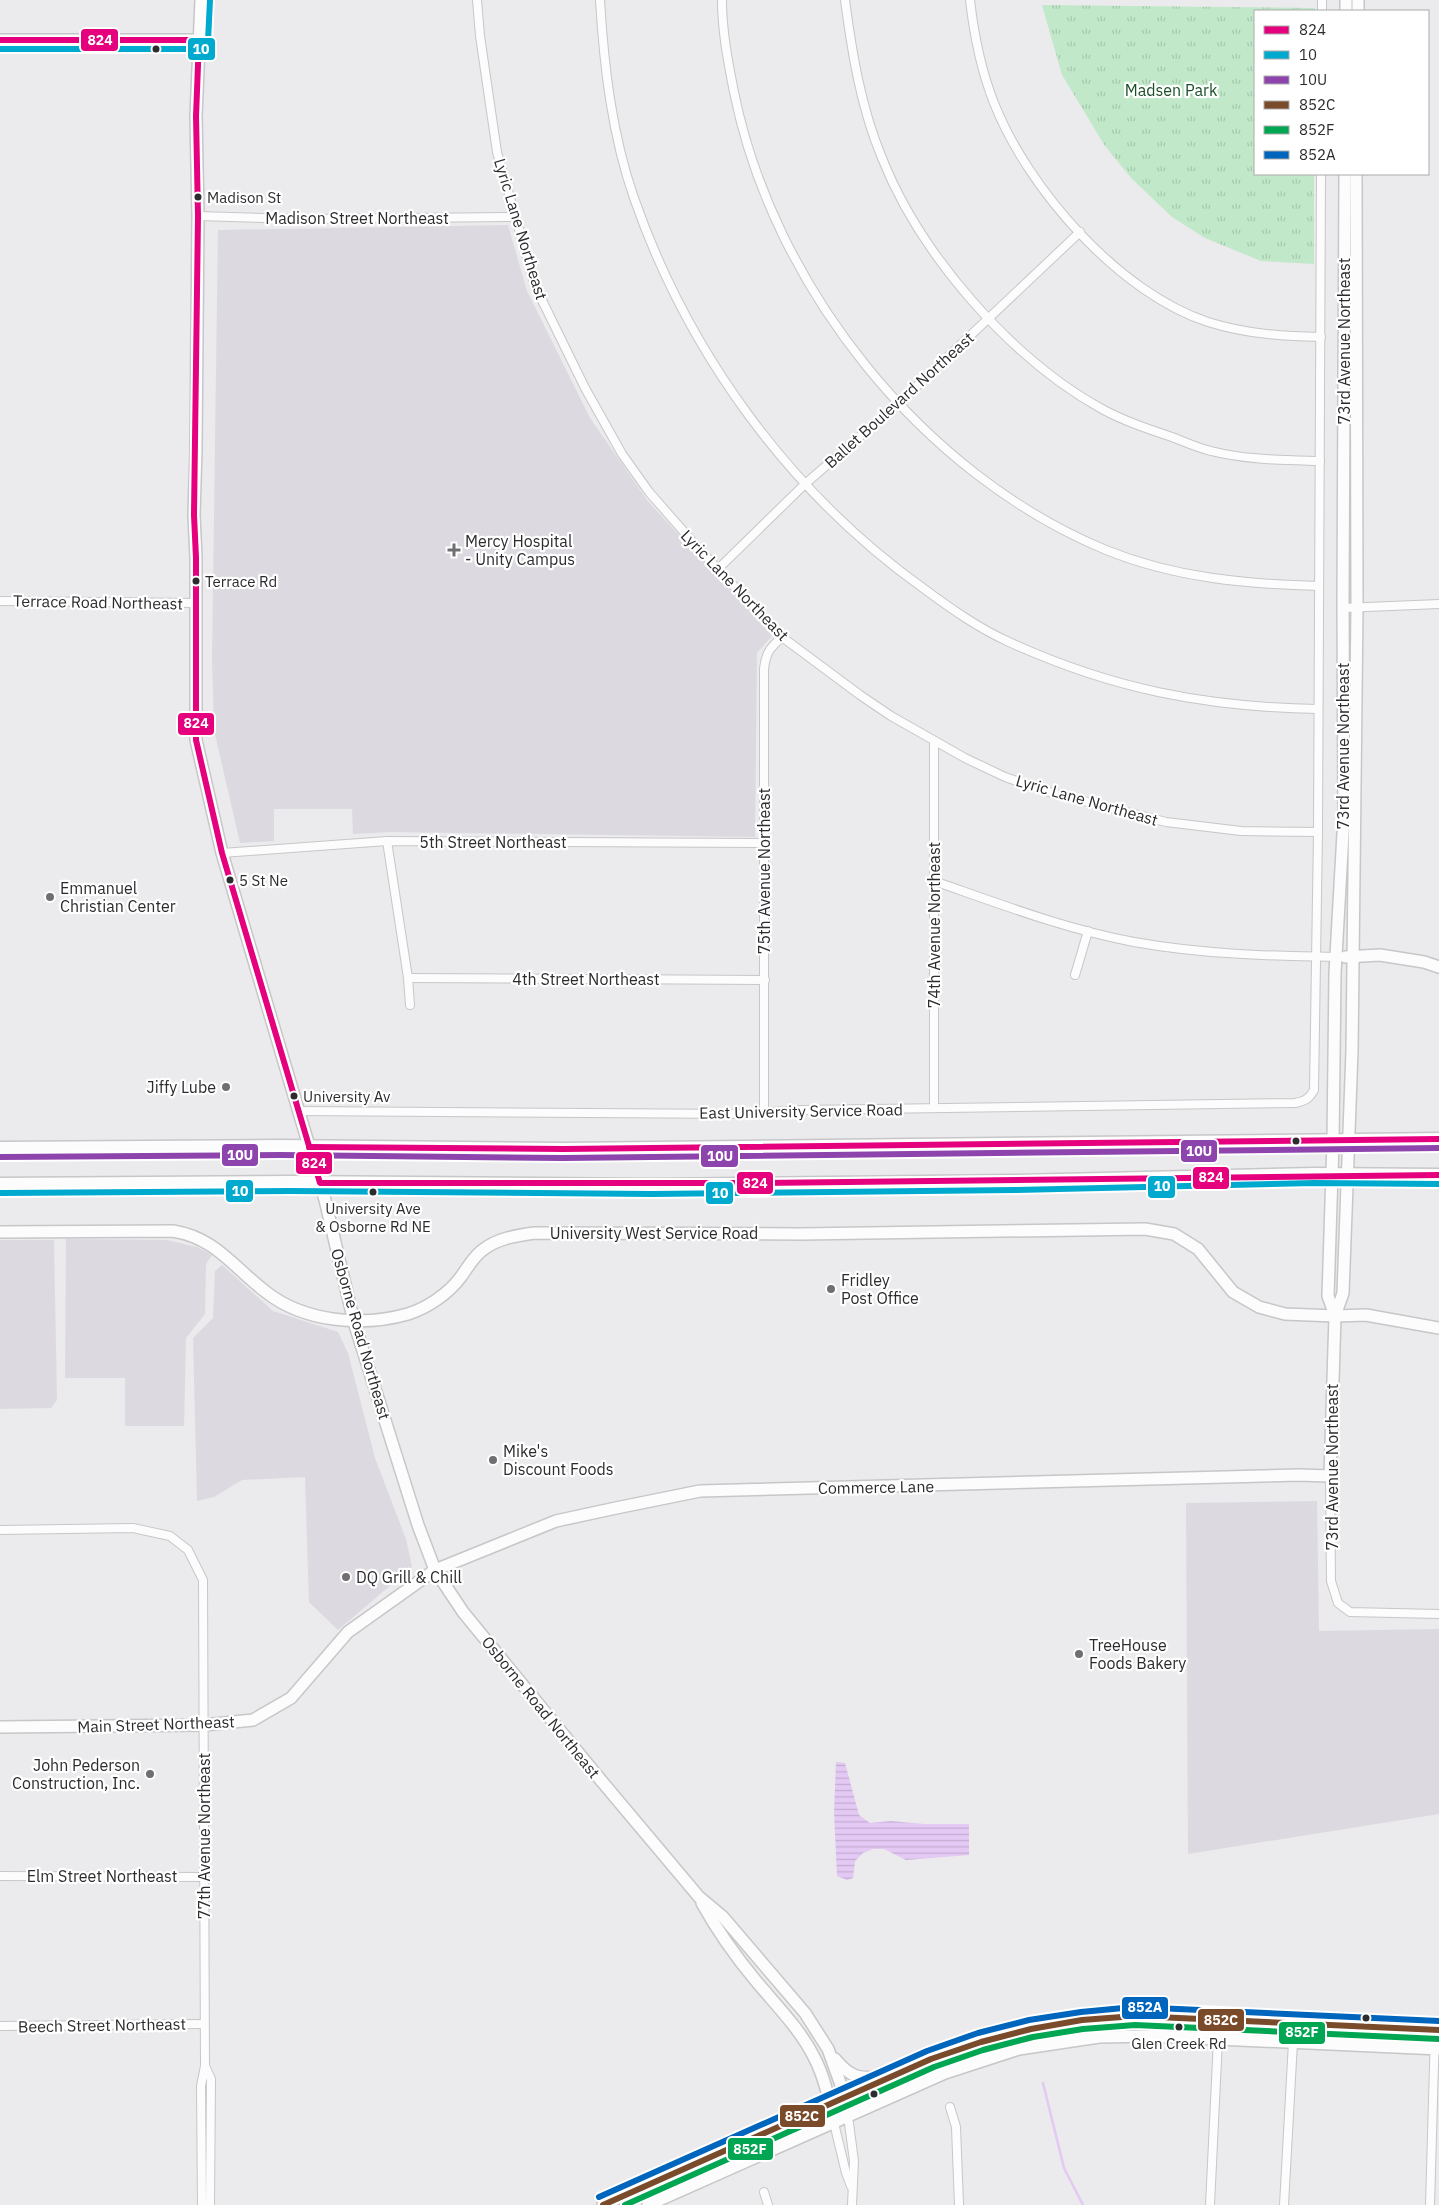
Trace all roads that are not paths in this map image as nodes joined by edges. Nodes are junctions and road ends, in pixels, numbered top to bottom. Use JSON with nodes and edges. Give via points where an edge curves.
{"nodes":[{"id":1,"x":201,"y":0,"type":"edge"},
{"id":2,"x":477,"y":0,"type":"edge"},
{"id":3,"x":600,"y":0,"type":"edge"},
{"id":4,"x":722,"y":0,"type":"edge"},
{"id":5,"x":845,"y":0,"type":"edge"},
{"id":6,"x":970,"y":0,"type":"edge"},
{"id":7,"x":0,"y":40,"type":"edge"},
{"id":8,"x":199,"y":40,"type":"junction"},
{"id":9,"x":1321,"y":175,"type":"edge"},
{"id":10,"x":1345,"y":175,"type":"edge"},
{"id":11,"x":1356,"y":175,"type":"edge"},
{"id":12,"x":198,"y":216,"type":"junction"},
{"id":13,"x":516,"y":217,"type":"junction"},
{"id":14,"x":1080,"y":232,"type":"junction"},
{"id":15,"x":989,"y":318,"type":"junction"},
{"id":16,"x":1321,"y":337,"type":"junction"},
{"id":17,"x":900,"y":402,"type":"junction"},
{"id":18,"x":1320,"y":462,"type":"junction"},
{"id":19,"x":805,"y":484,"type":"junction"},
{"id":20,"x":718,"y":569,"type":"junction"},
{"id":21,"x":1319,"y":586,"type":"junction"},
{"id":22,"x":0,"y":601,"type":"edge"},
{"id":23,"x":196,"y":603,"type":"junction"},
{"id":24,"x":1439,"y":604,"type":"edge"},
{"id":25,"x":1357,"y":607,"type":"junction"},
{"id":26,"x":1343,"y":608,"type":"junction"},
{"id":27,"x":782,"y":637,"type":"junction"},
{"id":28,"x":1318,"y":709,"type":"junction"},
{"id":29,"x":934,"y":741,"type":"junction"},
{"id":30,"x":1318,"y":832,"type":"junction"},
{"id":31,"x":387,"y":841,"type":"junction"},
{"id":32,"x":764,"y":843,"type":"junction"},
{"id":33,"x":222,"y":853,"type":"junction"},
{"id":34,"x":934,"y":881,"type":"junction"},
{"id":35,"x":1088,"y":931,"type":"junction"},
{"id":36,"x":1316,"y":956,"type":"junction"},
{"id":37,"x":1336,"y":957,"type":"junction"},
{"id":38,"x":1352,"y":957,"type":"junction"},
{"id":39,"x":1439,"y":967,"type":"edge"},
{"id":40,"x":1075,"y":975,"type":"dead end"},
{"id":41,"x":408,"y":978,"type":"junction"},
{"id":42,"x":764,"y":980,"type":"junction"},
{"id":43,"x":410,"y":1005,"type":"dead end"},
{"id":44,"x":1304,"y":1102,"type":"joint"},
{"id":45,"x":934,"y":1108,"type":"junction"},
{"id":46,"x":299,"y":1111,"type":"junction"},
{"id":47,"x":764,"y":1112,"type":"junction"},
{"id":48,"x":1439,"y":1139,"type":"edge"},
{"id":49,"x":1348,"y":1141,"type":"junction"},
{"id":50,"x":1333,"y":1142,"type":"junction"},
{"id":51,"x":309,"y":1147,"type":"junction"},
{"id":52,"x":0,"y":1148,"type":"edge"},
{"id":53,"x":1332,"y":1174,"type":"junction"},
{"id":54,"x":1347,"y":1174,"type":"junction"},
{"id":55,"x":1439,"y":1175,"type":"edge"},
{"id":56,"x":320,"y":1183,"type":"junction"},
{"id":57,"x":0,"y":1184,"type":"edge"},
{"id":58,"x":0,"y":1232,"type":"edge"},
{"id":59,"x":1335,"y":1316,"type":"junction"},
{"id":60,"x":354,"y":1322,"type":"junction"},
{"id":61,"x":1439,"y":1328,"type":"edge"},
{"id":62,"x":1330,"y":1476,"type":"junction"},
{"id":63,"x":0,"y":1530,"type":"edge"},
{"id":64,"x":436,"y":1570,"type":"junction"},
{"id":65,"x":1439,"y":1614,"type":"edge"},
{"id":66,"x":204,"y":1725,"type":"junction"},
{"id":67,"x":0,"y":1727,"type":"edge"},
{"id":68,"x":0,"y":1876,"type":"edge"},
{"id":69,"x":204,"y":1877,"type":"junction"},
{"id":70,"x":698,"y":1897,"type":"junction"},
{"id":71,"x":204,"y":2024,"type":"junction"},
{"id":72,"x":0,"y":2026,"type":"edge"},
{"id":73,"x":1437,"y":2030,"type":"edge"},
{"id":74,"x":1292,"y":2042,"type":"junction"},
{"id":75,"x":1217,"y":2044,"type":"junction"},
{"id":76,"x":828,"y":2049,"type":"junction"},
{"id":77,"x":1436,"y":2049,"type":"edge"},
{"id":78,"x":205,"y":2066,"type":"junction"},
{"id":79,"x":890,"y":2076,"type":"junction"},
{"id":80,"x":844,"y":2098,"type":"junction"},
{"id":81,"x":830,"y":2104,"type":"junction"},
{"id":82,"x":950,"y":2107,"type":"dead end"},
{"id":83,"x":848,"y":2116,"type":"junction"},
{"id":84,"x":834,"y":2123,"type":"junction"},
{"id":85,"x":853,"y":2189,"type":"junction"},
{"id":86,"x":764,"y":2192,"type":"dead end"},
{"id":87,"x":202,"y":2205,"type":"edge"},
{"id":88,"x":210,"y":2205,"type":"edge"},
{"id":89,"x":603,"y":2205,"type":"edge"},
{"id":90,"x":648,"y":2205,"type":"edge"},
{"id":91,"x":768,"y":2205,"type":"edge"},
{"id":92,"x":852,"y":2205,"type":"edge"},
{"id":93,"x":959,"y":2205,"type":"edge"},
{"id":94,"x":1210,"y":2205,"type":"edge"},
{"id":95,"x":1284,"y":2205,"type":"edge"},
{"id":96,"x":1430,"y":2205,"type":"edge"}],
"edges":[{"from":1,"to":8,"type":"street","name":"Osborne Road Northeast"},
{"from":2,"to":13,"type":"street","name":"Lyric Lane Northeast","via":[[497,152]]},
{"from":3,"to":19,"type":"street","via":[[604,62],[616,131],[633,196],[653,247],[678,302],[735,396]]},
{"from":4,"to":17,"type":"street","via":[[728,62],[739,117],[757,175],[782,235],[838,328]]},
{"from":5,"to":15,"type":"street","via":[[864,106],[900,198],[957,282]]},
{"from":6,"to":14,"type":"street","via":[[981,65],[1012,143],[1049,197]]},
{"from":7,"to":8,"type":"street"},
{"from":8,"to":12,"type":"street","name":"Osborne Road Northeast","via":[[196,116]]},
{"from":9,"to":16,"type":"street","name":"73rd Avenue Northeast"},
{"from":10,"to":26,"type":"street","name":"73rd Avenue Northeast"},
{"from":11,"to":25,"type":"street","name":"73rd Avenue Northeast"},
{"from":12,"to":13,"type":"street","name":"Madison Street Northeast","via":[[300,220]]},
{"from":12,"to":23,"type":"street","name":"Osborne Road Northeast"},
{"from":13,"to":20,"type":"street","name":"Lyric Lane Northeast","via":[[535,286],[585,388],[622,454],[649,492]]},
{"from":14,"to":15,"type":"street","name":"Ballet Boulevard Northeast"},
{"from":14,"to":16,"type":"street","via":[[1112,266],[1141,288],[1198,318],[1245,332]]},
{"from":15,"to":17,"type":"street","name":"Ballet Boulevard Northeast"},
{"from":15,"to":18,"type":"street","via":[[1047,373],[1096,406],[1131,423],[1211,451]]},
{"from":16,"to":18,"type":"street","name":"73rd Avenue Northeast"},
{"from":17,"to":19,"type":"street","name":"Ballet Boulevard Northeast"},
{"from":17,"to":21,"type":"street","via":[[932,438],[976,475],[1067,531],[1105,550],[1176,573],[1248,584]]},
{"from":18,"to":21,"type":"street","name":"73rd Avenue Northeast"},
{"from":19,"to":20,"type":"street","name":"Ballet Boulevard Northeast"},
{"from":19,"to":28,"type":"street","via":[[873,551],[966,618],[1006,641],[1103,678],[1152,692],[1247,706]]},
{"from":20,"to":27,"type":"street","name":"Lyric Lane Northeast"},
{"from":21,"to":28,"type":"street","name":"73rd Avenue Northeast"},
{"from":22,"to":23,"type":"street","name":"Terrace Road Northeast"},
{"from":23,"to":33,"type":"street","name":"Osborne Road Northeast","via":[[196,740]]},
{"from":24,"to":25,"type":"street"},
{"from":25,"to":26,"type":"street"},
{"from":25,"to":38,"type":"street","name":"73rd Avenue Northeast"},
{"from":26,"to":37,"type":"street","name":"73rd Avenue Northeast","via":[[1344,816]]},
{"from":27,"to":29,"type":"street","name":"Lyric Lane Northeast","via":[[860,695]]},
{"from":27,"to":32,"type":"street","name":"75th Avenue Northeast","via":[[765,656]]},
{"from":28,"to":30,"type":"street","name":"73rd Avenue Northeast"},
{"from":29,"to":30,"type":"street","name":"Lyric Lane Northeast","via":[[1005,777],[1052,793],[1166,822],[1241,831]]},
{"from":29,"to":34,"type":"street","name":"74th Avenue Northeast"},
{"from":30,"to":36,"type":"street","name":"73rd Avenue Northeast"},
{"from":31,"to":32,"type":"street","name":"5th Street Northeast"},
{"from":31,"to":33,"type":"street","name":"5th Street Northeast"},
{"from":31,"to":41,"type":"street"},
{"from":32,"to":42,"type":"street","name":"75th Avenue Northeast"},
{"from":33,"to":46,"type":"street","name":"Osborne Road Northeast"},
{"from":34,"to":35,"type":"street"},
{"from":34,"to":45,"type":"street","name":"74th Avenue Northeast"},
{"from":35,"to":36,"type":"street","via":[[1188,950],[1238,955]]},
{"from":35,"to":40,"type":"street"},
{"from":36,"to":37,"type":"street"},
{"from":36,"to":44,"type":"street","name":"73rd Avenue Northeast","via":[[1314,1090]]},
{"from":37,"to":38,"type":"street"},
{"from":37,"to":50,"type":"street","name":"73rd Avenue Northeast"},
{"from":38,"to":39,"type":"street","via":[[1380,955]]},
{"from":38,"to":49,"type":"street","name":"73rd Avenue Northeast"},
{"from":41,"to":42,"type":"street","name":"4th Street Northeast"},
{"from":41,"to":43,"type":"street"},
{"from":42,"to":47,"type":"street","name":"75th Avenue Northeast"},
{"from":44,"to":45,"type":"street","name":"East University Service Road"},
{"from":45,"to":47,"type":"street","name":"East University Service Road"},
{"from":46,"to":47,"type":"street","name":"East University Service Road"},
{"from":46,"to":51,"type":"street","name":"Osborne Road Northeast"},
{"from":48,"to":49,"type":"main road"},
{"from":49,"to":50,"type":"main road"},
{"from":49,"to":54,"type":"street","name":"73rd Avenue Northeast"},
{"from":50,"to":51,"type":"main road","via":[[564,1149]]},
{"from":50,"to":53,"type":"street","name":"73rd Avenue Northeast"},
{"from":51,"to":52,"type":"main road"},
{"from":51,"to":56,"type":"street","name":"Osborne Road Northeast"},
{"from":53,"to":54,"type":"main road"},
{"from":53,"to":56,"type":"main road","via":[[1015,1181]]},
{"from":53,"to":59,"type":"street","name":"73rd Avenue Northeast","via":[[1328,1296]]},
{"from":54,"to":55,"type":"main road"},
{"from":54,"to":59,"type":"street","name":"73rd Avenue Northeast","via":[[1343,1293]]},
{"from":56,"to":57,"type":"main road"},
{"from":56,"to":60,"type":"street","name":"Osborne Road Northeast"},
{"from":58,"to":60,"type":"street","name":"University West Service Road","via":[[173,1231],[190,1234],[207,1241],[267,1293],[290,1307]]},
{"from":59,"to":60,"type":"street","name":"University West Service Road","via":[[1285,1314],[1259,1307],[1233,1292],[1198,1249],[1174,1234],[1145,1229],[800,1234],[534,1233],[504,1237],[482,1250],[458,1281],[426,1308]]},
{"from":59,"to":61,"type":"street","name":"University West Service Road","via":[[1366,1315]]},
{"from":59,"to":62,"type":"street","name":"73rd Avenue Northeast"},
{"from":60,"to":64,"type":"street","name":"Osborne Road Northeast","via":[[418,1525]]},
{"from":62,"to":64,"type":"street","name":"Commerce Lane","via":[[700,1491],[556,1521]]},
{"from":62,"to":65,"type":"street","name":"73rd Avenue Northeast","via":[[1332,1581],[1338,1603],[1350,1612]]},
{"from":63,"to":66,"type":"street","name":"77th Avenue Northeast","via":[[133,1528],[170,1536],[188,1550],[203,1580]]},
{"from":64,"to":66,"type":"street","name":"Main Street Northeast","via":[[348,1632],[291,1698],[253,1720]]},
{"from":64,"to":70,"type":"street","name":"Osborne Road Northeast","via":[[468,1619]]},
{"from":66,"to":67,"type":"street","name":"Main Street Northeast"},
{"from":66,"to":69,"type":"street","name":"77th Avenue Northeast"},
{"from":68,"to":69,"type":"street","name":"Elm Street Northeast"},
{"from":69,"to":71,"type":"street","name":"77th Avenue Northeast"},
{"from":70,"to":76,"type":"street","name":"Osborne Road Northeast","via":[[723,1917],[766,1967],[805,2013]]},
{"from":70,"to":81,"type":"street","name":"Osborne Road Northeast","via":[[714,1926],[804,2039],[821,2074]]},
{"from":71,"to":72,"type":"street","name":"Beech Street Northeast"},
{"from":71,"to":78,"type":"street","name":"77th Avenue Northeast"},
{"from":73,"to":77,"type":"street"},
{"from":73,"to":79,"type":"street","via":[[1208,2018],[1135,2016],[1086,2019],[1027,2028],[981,2040]]},
{"from":74,"to":75,"type":"street"},
{"from":74,"to":77,"type":"street"},
{"from":74,"to":95,"type":"street"},
{"from":75,"to":83,"type":"street","via":[[1127,2036],[1019,2049],[944,2073]]},
{"from":75,"to":94,"type":"street"},
{"from":76,"to":79,"type":"street","via":[[852,2075],[869,2078]]},
{"from":76,"to":80,"type":"street","name":"Osborne Road Northeast"},
{"from":77,"to":96,"type":"street"},
{"from":78,"to":87,"type":"street","name":"77th Avenue Northeast","via":[[201,2086]]},
{"from":78,"to":88,"type":"street","name":"77th Avenue Northeast","via":[[211,2078]]},
{"from":79,"to":80,"type":"street"},
{"from":80,"to":81,"type":"street"},
{"from":80,"to":83,"type":"street","name":"Osborne Road Northeast"},
{"from":81,"to":84,"type":"street","name":"Osborne Road Northeast"},
{"from":81,"to":89,"type":"street"},
{"from":82,"to":93,"type":"street","via":[[956,2127]]},
{"from":83,"to":84,"type":"street"},
{"from":83,"to":85,"type":"street","via":[[854,2161]]},
{"from":84,"to":85,"type":"street"},
{"from":84,"to":90,"type":"street"},
{"from":85,"to":92,"type":"street"},
{"from":86,"to":91,"type":"street"}]}
